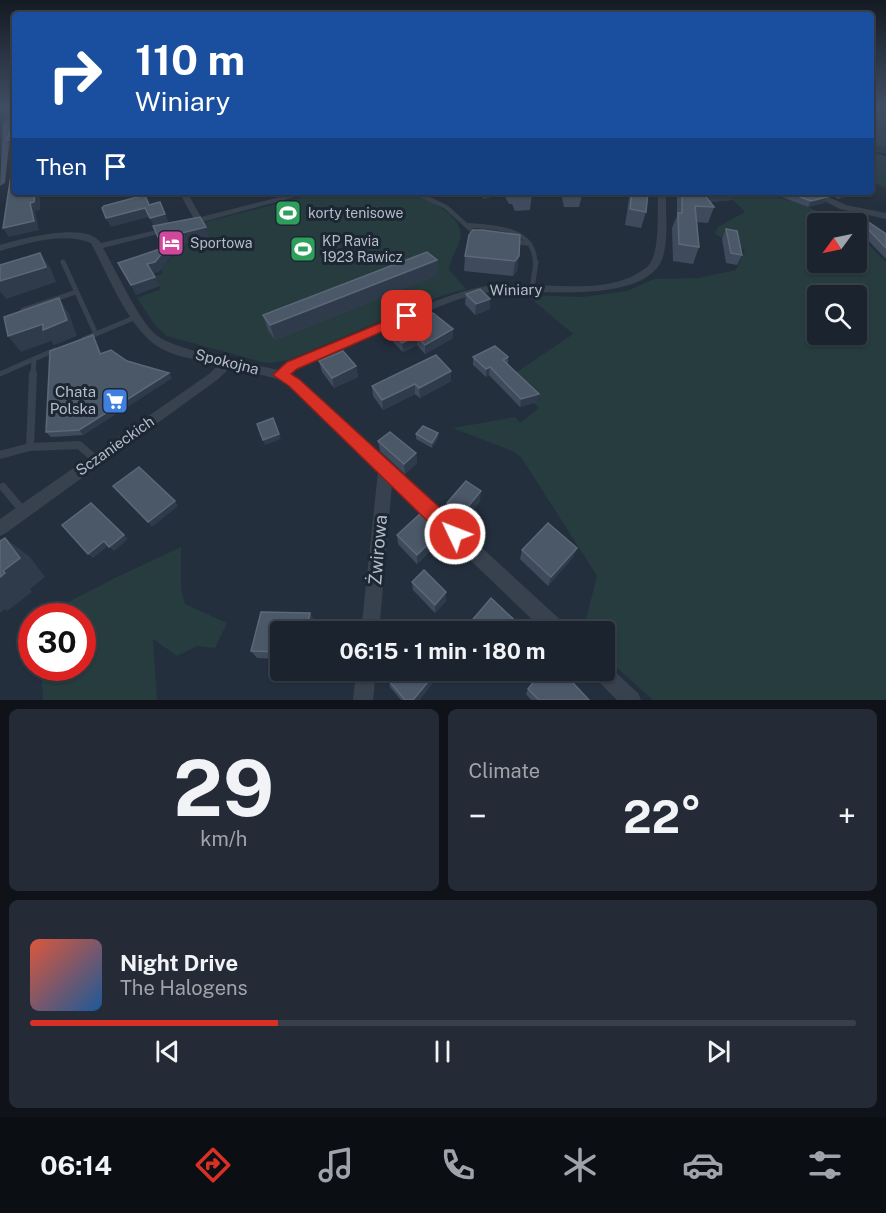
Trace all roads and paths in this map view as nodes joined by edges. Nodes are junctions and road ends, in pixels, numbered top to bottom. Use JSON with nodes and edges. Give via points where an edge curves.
{"nodes":[{"id":1,"x":3,"y":140,"type":"edge"},
{"id":2,"x":0,"y":183,"type":"edge"},
{"id":3,"x":185,"y":195,"type":"edge"},
{"id":4,"x":298,"y":195,"type":"edge"},
{"id":5,"x":420,"y":195,"type":"edge"},
{"id":6,"x":662,"y":195,"type":"edge"},
{"id":7,"x":817,"y":195,"type":"edge"},
{"id":8,"x":886,"y":216,"type":"edge"},
{"id":9,"x":199,"y":220,"type":"junction"},
{"id":10,"x":465,"y":225,"type":"junction"},
{"id":11,"x":486,"y":238,"type":"edge"},
{"id":12,"x":511,"y":241,"type":"edge"},
{"id":13,"x":530,"y":244,"type":"junction"},
{"id":14,"x":99,"y":246,"type":"junction"},
{"id":15,"x":0,"y":248,"type":"edge"},
{"id":16,"x":63,"y":262,"type":"dead end"},
{"id":17,"x":532,"y":289,"type":"junction"},
{"id":18,"x":76,"y":292,"type":"junction"},
{"id":19,"x":11,"y":315,"type":"edge"},
{"id":20,"x":136,"y":317,"type":"junction"},
{"id":21,"x":96,"y":334,"type":"junction"},
{"id":22,"x":75,"y":342,"type":"edge"},
{"id":23,"x":65,"y":346,"type":"edge"},
{"id":24,"x":34,"y":359,"type":"junction"},
{"id":25,"x":228,"y":363,"type":"junction"},
{"id":26,"x":0,"y":374,"type":"edge"},
{"id":27,"x":281,"y":375,"type":"junction"},
{"id":28,"x":30,"y":447,"type":"junction"},
{"id":29,"x":0,"y":455,"type":"edge"},
{"id":30,"x":96,"y":460,"type":"junction"},
{"id":31,"x":386,"y":469,"type":"junction"},
{"id":32,"x":3,"y":487,"type":"dead end"},
{"id":33,"x":24,"y":511,"type":"junction"},
{"id":34,"x":0,"y":528,"type":"edge"},
{"id":35,"x":371,"y":621,"type":"edge"},
{"id":36,"x":547,"y":621,"type":"edge"},
{"id":37,"x":365,"y":681,"type":"edge"},
{"id":38,"x":612,"y":681,"type":"edge"},
{"id":39,"x":363,"y":700,"type":"edge"},
{"id":40,"x":631,"y":700,"type":"edge"}],
"edges":[{"from":1,"to":2,"type":"street"},
{"from":3,"to":9,"type":"street"},
{"from":4,"to":9,"type":"street"},
{"from":5,"to":10,"type":"lane","via":[[446,207]]},
{"from":6,"to":17,"type":"street","name":"Winiary","via":[[660,253],[647,272],[608,286]]},
{"from":7,"to":8,"type":"street","via":[[843,207]]},
{"from":9,"to":14,"type":"street"},
{"from":10,"to":11,"type":"lane"},
{"from":10,"to":13,"type":"lane","via":[[502,229]]},
{"from":12,"to":13,"type":"lane"},
{"from":13,"to":17,"type":"lane","via":[[536,259]]},
{"from":14,"to":15,"type":"street","via":[[91,239],[61,236]]},
{"from":14,"to":20,"type":"street","name":"Spokojna"},
{"from":16,"to":18,"type":"lane"},
{"from":17,"to":27,"type":"street","name":"Winiary","via":[[489,289],[449,299],[298,363]]},
{"from":18,"to":19,"type":"lane"},
{"from":18,"to":21,"type":"lane"},
{"from":20,"to":21,"type":"lane"},
{"from":20,"to":25,"type":"street","name":"Spokojna","via":[[151,337],[169,348]]},
{"from":21,"to":22,"type":"lane"},
{"from":23,"to":24,"type":"lane"},
{"from":24,"to":26,"type":"lane"},
{"from":24,"to":28,"type":"lane"},
{"from":25,"to":27,"type":"street","name":"Spokojna"},
{"from":25,"to":30,"type":"street","name":"Sczanieckich"},
{"from":27,"to":31,"type":"street","name":"Spokojna"},
{"from":28,"to":29,"type":"lane"},
{"from":28,"to":30,"type":"lane","via":[[79,445]]},
{"from":30,"to":33,"type":"street","name":"Sczanieckich"},
{"from":31,"to":35,"type":"street","name":"Żwirowa"},
{"from":31,"to":36,"type":"street","name":"Spokojna"},
{"from":32,"to":33,"type":"lane"},
{"from":33,"to":34,"type":"street","name":"Sczanieckich"},
{"from":37,"to":39,"type":"street"},
{"from":38,"to":40,"type":"street"}]}
